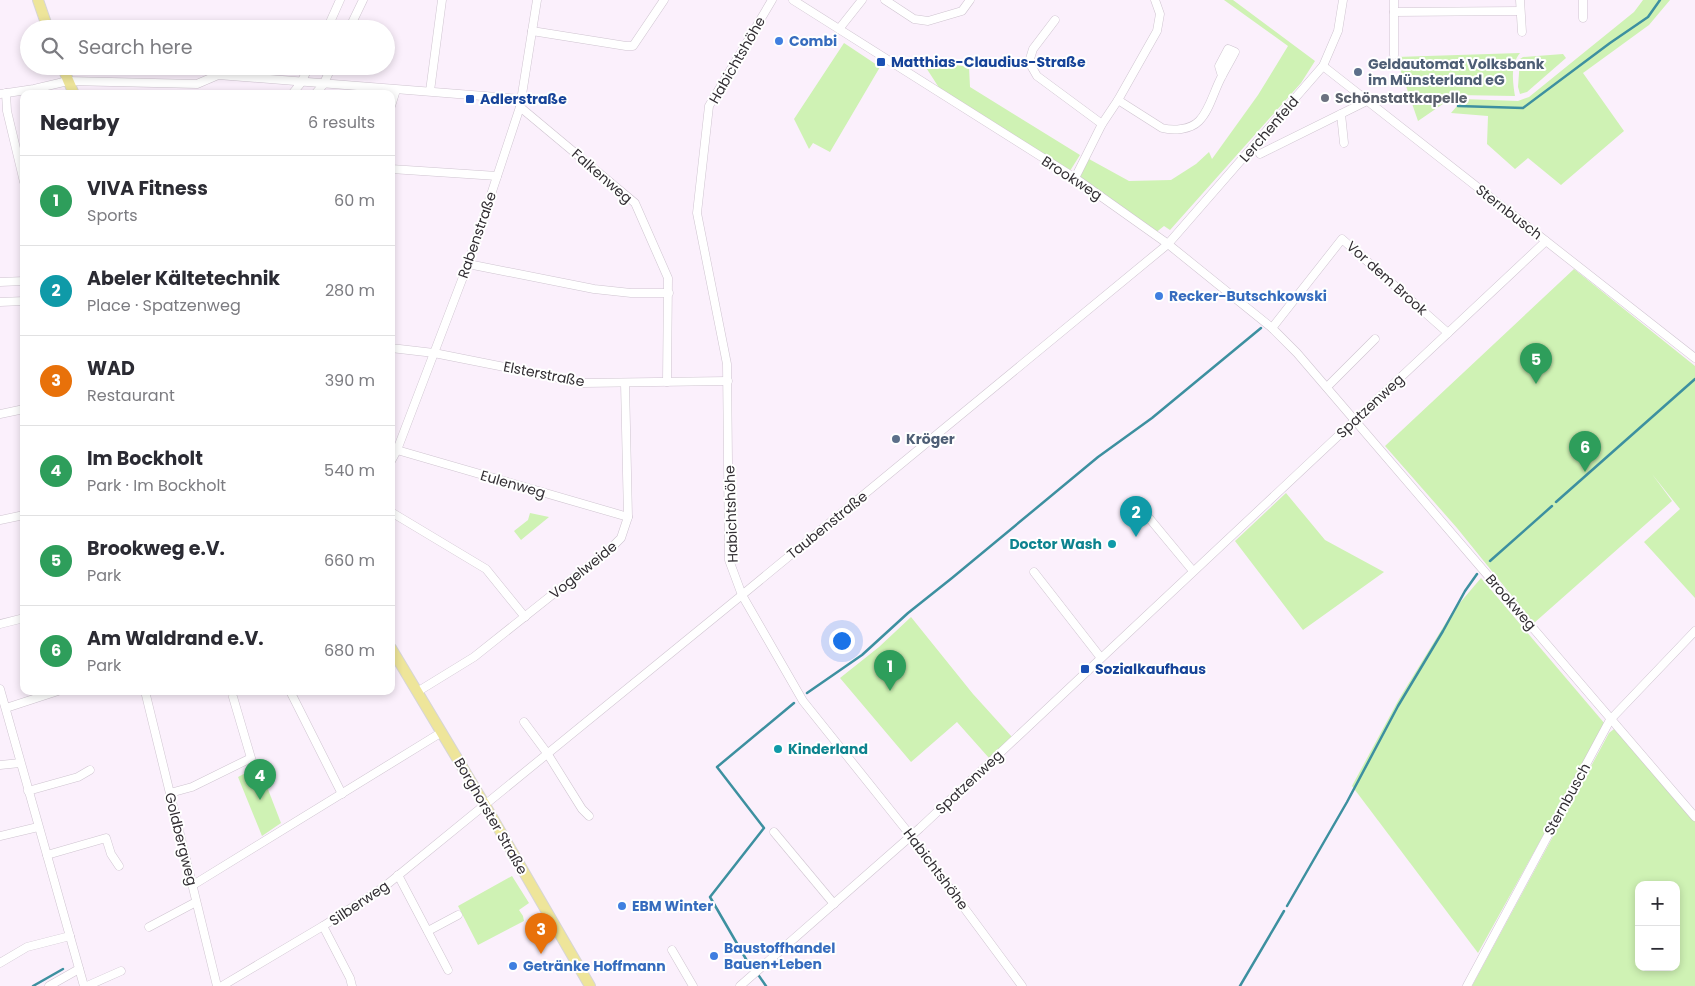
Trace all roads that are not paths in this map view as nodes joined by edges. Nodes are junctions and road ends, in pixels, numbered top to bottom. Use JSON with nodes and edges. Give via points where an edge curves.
{"nodes":[{"id":1,"x":38,"y":0,"type":"edge"},
{"id":2,"x":340,"y":0,"type":"edge"},
{"id":3,"x":363,"y":0,"type":"edge"},
{"id":4,"x":442,"y":0,"type":"edge"},
{"id":5,"x":537,"y":0,"type":"edge"},
{"id":6,"x":664,"y":0,"type":"edge"},
{"id":7,"x":772,"y":0,"type":"edge"},
{"id":8,"x":793,"y":0,"type":"edge"},
{"id":9,"x":862,"y":0,"type":"edge"},
{"id":10,"x":885,"y":0,"type":"edge"},
{"id":11,"x":970,"y":0,"type":"edge"},
{"id":12,"x":1155,"y":0,"type":"edge"},
{"id":13,"x":1343,"y":0,"type":"edge"},
{"id":14,"x":1394,"y":0,"type":"edge"},
{"id":15,"x":1520,"y":0,"type":"edge"},
{"id":16,"x":1583,"y":0,"type":"edge"},
{"id":17,"x":1520,"y":11,"type":"junction"},
{"id":18,"x":1394,"y":12,"type":"junction"},
{"id":19,"x":1583,"y":18,"type":"dead end"},
{"id":20,"x":45,"y":20,"type":"edge"},
{"id":21,"x":331,"y":20,"type":"edge"},
{"id":22,"x":353,"y":20,"type":"edge"},
{"id":23,"x":1056,"y":20,"type":"dead end"},
{"id":24,"x":839,"y":29,"type":"junction"},
{"id":25,"x":532,"y":31,"type":"junction"},
{"id":26,"x":1522,"y":32,"type":"dead end"},
{"id":27,"x":1394,"y":55,"type":"dead end"},
{"id":28,"x":1323,"y":66,"type":"junction"},
{"id":29,"x":66,"y":75,"type":"edge"},
{"id":30,"x":305,"y":75,"type":"edge"},
{"id":31,"x":328,"y":75,"type":"edge"},
{"id":32,"x":1222,"y":76,"type":"dead end"},
{"id":33,"x":68,"y":81,"type":"junction"},
{"id":34,"x":302,"y":83,"type":"junction"},
{"id":35,"x":323,"y":84,"type":"junction"},
{"id":36,"x":28,"y":90,"type":"edge"},
{"id":37,"x":72,"y":90,"type":"edge"},
{"id":38,"x":296,"y":90,"type":"edge"},
{"id":39,"x":318,"y":90,"type":"edge"},
{"id":40,"x":396,"y":90,"type":"junction"},
{"id":41,"x":20,"y":91,"type":"edge"},
{"id":42,"x":430,"y":91,"type":"junction"},
{"id":43,"x":395,"y":93,"type":"edge"},
{"id":44,"x":3,"y":94,"type":"edge"},
{"id":45,"x":1118,"y":100,"type":"junction"},
{"id":46,"x":1367,"y":101,"type":"junction"},
{"id":47,"x":521,"y":103,"type":"junction"},
{"id":48,"x":1342,"y":114,"type":"junction"},
{"id":49,"x":1102,"y":124,"type":"junction"},
{"id":50,"x":1344,"y":143,"type":"dead end"},
{"id":51,"x":1260,"y":154,"type":"dead end"},
{"id":52,"x":20,"y":165,"type":"edge"},
{"id":53,"x":395,"y":169,"type":"edge"},
{"id":54,"x":497,"y":176,"type":"junction"},
{"id":55,"x":1075,"y":178,"type":"junction"},
{"id":56,"x":1546,"y":242,"type":"junction"},
{"id":57,"x":1168,"y":244,"type":"junction"},
{"id":58,"x":468,"y":264,"type":"junction"},
{"id":59,"x":20,"y":280,"type":"edge"},
{"id":60,"x":0,"y":282,"type":"edge"},
{"id":61,"x":669,"y":293,"type":"junction"},
{"id":62,"x":20,"y":301,"type":"edge"},
{"id":63,"x":0,"y":302,"type":"edge"},
{"id":64,"x":1272,"y":328,"type":"junction"},
{"id":65,"x":1448,"y":333,"type":"junction"},
{"id":66,"x":1375,"y":339,"type":"dead end"},
{"id":67,"x":395,"y":348,"type":"edge"},
{"id":68,"x":434,"y":353,"type":"junction"},
{"id":69,"x":1695,"y":358,"type":"edge"},
{"id":70,"x":728,"y":381,"type":"junction"},
{"id":71,"x":667,"y":382,"type":"junction"},
{"id":72,"x":625,"y":383,"type":"junction"},
{"id":73,"x":1326,"y":387,"type":"junction"},
{"id":74,"x":20,"y":410,"type":"edge"},
{"id":75,"x":0,"y":414,"type":"edge"},
{"id":76,"x":1355,"y":420,"type":"junction"},
{"id":77,"x":397,"y":450,"type":"junction"},
{"id":78,"x":395,"y":454,"type":"edge"},
{"id":79,"x":1135,"y":501,"type":"dead end"},
{"id":80,"x":395,"y":514,"type":"edge"},
{"id":81,"x":20,"y":516,"type":"edge"},
{"id":82,"x":628,"y":517,"type":"junction"},
{"id":83,"x":0,"y":520,"type":"edge"},
{"id":84,"x":1193,"y":571,"type":"junction"},
{"id":85,"x":1034,"y":572,"type":"dead end"},
{"id":86,"x":742,"y":595,"type":"junction"},
{"id":87,"x":525,"y":616,"type":"junction"},
{"id":88,"x":20,"y":619,"type":"edge"},
{"id":89,"x":0,"y":624,"type":"edge"},
{"id":90,"x":1695,"y":631,"type":"edge"},
{"id":91,"x":395,"y":655,"type":"edge"},
{"id":92,"x":1101,"y":658,"type":"junction"},
{"id":93,"x":0,"y":690,"type":"edge"},
{"id":94,"x":417,"y":692,"type":"junction"},
{"id":95,"x":46,"y":695,"type":"edge"},
{"id":96,"x":146,"y":695,"type":"edge"},
{"id":97,"x":292,"y":695,"type":"edge"},
{"id":98,"x":233,"y":697,"type":"dead end"},
{"id":99,"x":6,"y":708,"type":"junction"},
{"id":100,"x":1610,"y":720,"type":"junction"},
{"id":101,"x":524,"y":722,"type":"dead end"},
{"id":102,"x":442,"y":732,"type":"junction"},
{"id":103,"x":547,"y":753,"type":"junction"},
{"id":104,"x":20,"y":763,"type":"junction"},
{"id":105,"x":0,"y":765,"type":"edge"},
{"id":106,"x":90,"y":770,"type":"dead end"},
{"id":107,"x":28,"y":791,"type":"junction"},
{"id":108,"x":170,"y":793,"type":"junction"},
{"id":109,"x":342,"y":794,"type":"junction"},
{"id":110,"x":485,"y":804,"type":"junction"},
{"id":111,"x":589,"y":816,"type":"dead end"},
{"id":112,"x":1695,"y":816,"type":"edge"},
{"id":113,"x":38,"y":827,"type":"junction"},
{"id":114,"x":774,"y":832,"type":"dead end"},
{"id":115,"x":0,"y":836,"type":"edge"},
{"id":116,"x":911,"y":836,"type":"junction"},
{"id":117,"x":47,"y":855,"type":"junction"},
{"id":118,"x":119,"y":866,"type":"dead end"},
{"id":119,"x":398,"y":875,"type":"junction"},
{"id":120,"x":193,"y":885,"type":"junction"},
{"id":121,"x":196,"y":902,"type":"junction"},
{"id":122,"x":834,"y":904,"type":"junction"},
{"id":123,"x":458,"y":915,"type":"dead end"},
{"id":124,"x":323,"y":926,"type":"junction"},
{"id":125,"x":149,"y":927,"type":"dead end"},
{"id":126,"x":428,"y":931,"type":"junction"},
{"id":127,"x":70,"y":936,"type":"junction"},
{"id":128,"x":672,"y":950,"type":"dead end"},
{"id":129,"x":0,"y":963,"type":"edge"},
{"id":130,"x":79,"y":969,"type":"junction"},
{"id":131,"x":448,"y":970,"type":"dead end"},
{"id":132,"x":121,"y":971,"type":"dead end"},
{"id":133,"x":49,"y":986,"type":"edge"},
{"id":134,"x":85,"y":986,"type":"edge"},
{"id":135,"x":217,"y":986,"type":"edge"},
{"id":136,"x":222,"y":986,"type":"edge"},
{"id":137,"x":352,"y":986,"type":"edge"},
{"id":138,"x":590,"y":986,"type":"edge"},
{"id":139,"x":693,"y":986,"type":"edge"},
{"id":140,"x":740,"y":986,"type":"edge"},
{"id":141,"x":1022,"y":986,"type":"edge"},
{"id":142,"x":1467,"y":986,"type":"edge"}],
"edges":[{"from":1,"to":20,"type":"main road"},
{"from":2,"to":21,"type":"street"},
{"from":3,"to":22,"type":"street"},
{"from":4,"to":42,"type":"street"},
{"from":5,"to":25,"type":"street","name":"Rabenstraße"},
{"from":6,"to":25,"type":"street","via":[[633,46]]},
{"from":7,"to":70,"type":"street","name":"Habichtshöhe","via":[[709,106],[697,213]]},
{"from":8,"to":24,"type":"street","name":"Brookweg"},
{"from":9,"to":24,"type":"street"},
{"from":10,"to":11,"type":"street","via":[[914,19],[928,21],[962,11]]},
{"from":12,"to":45,"type":"street","via":[[1160,14],[1159,28]]},
{"from":13,"to":28,"type":"street","name":"Lerchenfeld","via":[[1338,31]]},
{"from":14,"to":18,"type":"street"},
{"from":15,"to":17,"type":"street"},
{"from":16,"to":19,"type":"street"},
{"from":17,"to":18,"type":"street"},
{"from":17,"to":26,"type":"street"},
{"from":18,"to":27,"type":"street"},
{"from":23,"to":49,"type":"street","via":[[1033,49],[1029,62],[1038,76]]},
{"from":24,"to":55,"type":"street","name":"Brookweg"},
{"from":25,"to":47,"type":"street","name":"Rabenstraße"},
{"from":28,"to":46,"type":"street","name":"Sternbusch"},
{"from":28,"to":57,"type":"street","name":"Lerchenfeld"},
{"from":29,"to":33,"type":"main road"},
{"from":30,"to":34,"type":"street"},
{"from":31,"to":35,"type":"street"},
{"from":32,"to":45,"type":"street","via":[[1206,111],[1191,127],[1162,128]]},
{"from":33,"to":34,"type":"street","via":[[197,84],[218,75]]},
{"from":33,"to":36,"type":"street"},
{"from":33,"to":37,"type":"main road"},
{"from":34,"to":35,"type":"street"},
{"from":34,"to":38,"type":"street"},
{"from":35,"to":39,"type":"street"},
{"from":35,"to":40,"type":"street"},
{"from":40,"to":42,"type":"street"},
{"from":40,"to":43,"type":"street"},
{"from":41,"to":44,"type":"street"},
{"from":42,"to":47,"type":"street"},
{"from":44,"to":52,"type":"street"},
{"from":45,"to":49,"type":"street"},
{"from":46,"to":48,"type":"street"},
{"from":46,"to":56,"type":"street","name":"Sternbusch"},
{"from":47,"to":54,"type":"street","name":"Rabenstraße"},
{"from":47,"to":61,"type":"street","name":"Falkenweg","via":[[635,203],[668,278]]},
{"from":48,"to":50,"type":"street"},
{"from":48,"to":51,"type":"street"},
{"from":49,"to":55,"type":"street"},
{"from":53,"to":54,"type":"street"},
{"from":54,"to":58,"type":"street","name":"Rabenstraße"},
{"from":55,"to":57,"type":"street","name":"Brookweg"},
{"from":56,"to":65,"type":"street","name":"Spatzenweg"},
{"from":56,"to":69,"type":"street","name":"Sternbusch"},
{"from":57,"to":64,"type":"street","name":"Brookweg"},
{"from":57,"to":86,"type":"street","name":"Taubenstraße"},
{"from":58,"to":61,"type":"street","via":[[594,289]]},
{"from":58,"to":68,"type":"street","name":"Rabenstraße"},
{"from":59,"to":60,"type":"street"},
{"from":61,"to":71,"type":"street","name":"Falkenweg"},
{"from":62,"to":63,"type":"street"},
{"from":64,"to":65,"type":"street","name":"Vor dem Brook","via":[[1342,239]]},
{"from":64,"to":73,"type":"street","name":"Brookweg"},
{"from":65,"to":76,"type":"street","name":"Spatzenweg"},
{"from":66,"to":73,"type":"street"},
{"from":67,"to":68,"type":"street","name":"Elsterstraße"},
{"from":68,"to":72,"type":"street","name":"Elsterstraße","via":[[584,383]]},
{"from":68,"to":77,"type":"street","name":"Rabenstraße"},
{"from":70,"to":71,"type":"street","name":"Elsterstraße"},
{"from":70,"to":86,"type":"street","name":"Habichtshöhe","via":[[729,560]]},
{"from":71,"to":72,"type":"street","name":"Elsterstraße"},
{"from":72,"to":82,"type":"street","name":"Vogelweide"},
{"from":73,"to":76,"type":"street","name":"Brookweg"},
{"from":74,"to":75,"type":"street"},
{"from":76,"to":84,"type":"street","name":"Spatzenweg"},
{"from":76,"to":100,"type":"street","name":"Brookweg"},
{"from":77,"to":78,"type":"street","name":"Rabenstraße"},
{"from":77,"to":82,"type":"street","name":"Eulenweg"},
{"from":79,"to":84,"type":"street"},
{"from":80,"to":87,"type":"street","via":[[486,568]]},
{"from":81,"to":83,"type":"street"},
{"from":82,"to":87,"type":"street","name":"Vogelweide","via":[[621,538],[611,548]]},
{"from":84,"to":92,"type":"street","name":"Spatzenweg"},
{"from":85,"to":92,"type":"street"},
{"from":86,"to":103,"type":"street","name":"Taubenstraße"},
{"from":86,"to":116,"type":"street","name":"Habichtshöhe","via":[[803,701]]},
{"from":87,"to":94,"type":"street","name":"Vogelweide","via":[[474,657]]},
{"from":88,"to":89,"type":"street"},
{"from":90,"to":100,"type":"street","name":"Sternbusch"},
{"from":91,"to":94,"type":"main road","name":"Borghorster Straße"},
{"from":92,"to":116,"type":"street","name":"Spatzenweg"},
{"from":93,"to":99,"type":"street"},
{"from":94,"to":102,"type":"main road","name":"Borghorster Straße"},
{"from":95,"to":99,"type":"street"},
{"from":96,"to":108,"type":"street","name":"Goldbergweg"},
{"from":97,"to":109,"type":"street"},
{"from":98,"to":108,"type":"street","via":[[251,758],[192,787]]},
{"from":99,"to":104,"type":"street"},
{"from":100,"to":112,"type":"street","name":"Brookweg"},
{"from":100,"to":142,"type":"street","name":"Sternbusch"},
{"from":101,"to":103,"type":"street"},
{"from":102,"to":109,"type":"street"},
{"from":102,"to":110,"type":"main road","name":"Borghorster Straße"},
{"from":103,"to":110,"type":"street","name":"Taubenstraße"},
{"from":103,"to":111,"type":"street"},
{"from":104,"to":105,"type":"street"},
{"from":104,"to":107,"type":"street"},
{"from":106,"to":107,"type":"street","via":[[78,777]]},
{"from":107,"to":113,"type":"street"},
{"from":108,"to":120,"type":"street","name":"Goldbergweg"},
{"from":109,"to":120,"type":"street"},
{"from":110,"to":119,"type":"street","name":"Silberweg"},
{"from":110,"to":138,"type":"main road","name":"Borghorster Straße"},
{"from":113,"to":115,"type":"street"},
{"from":113,"to":117,"type":"street"},
{"from":114,"to":122,"type":"street"},
{"from":116,"to":122,"type":"street","name":"Spatzenweg"},
{"from":116,"to":141,"type":"street","name":"Habichtshöhe"},
{"from":117,"to":118,"type":"street","via":[[106,838]]},
{"from":117,"to":127,"type":"street"},
{"from":119,"to":124,"type":"street","name":"Silberweg"},
{"from":119,"to":126,"type":"street"},
{"from":120,"to":121,"type":"street","name":"Goldbergweg"},
{"from":121,"to":125,"type":"street"},
{"from":121,"to":135,"type":"street","name":"Goldbergweg"},
{"from":122,"to":140,"type":"street","name":"Spatzenweg"},
{"from":123,"to":126,"type":"street"},
{"from":124,"to":136,"type":"street","name":"Silberweg"},
{"from":124,"to":137,"type":"street"},
{"from":126,"to":131,"type":"street"},
{"from":127,"to":129,"type":"street","via":[[27,947]]},
{"from":127,"to":130,"type":"street"},
{"from":128,"to":139,"type":"street"},
{"from":130,"to":133,"type":"street"},
{"from":130,"to":134,"type":"street"},
{"from":132,"to":134,"type":"street"}]}
